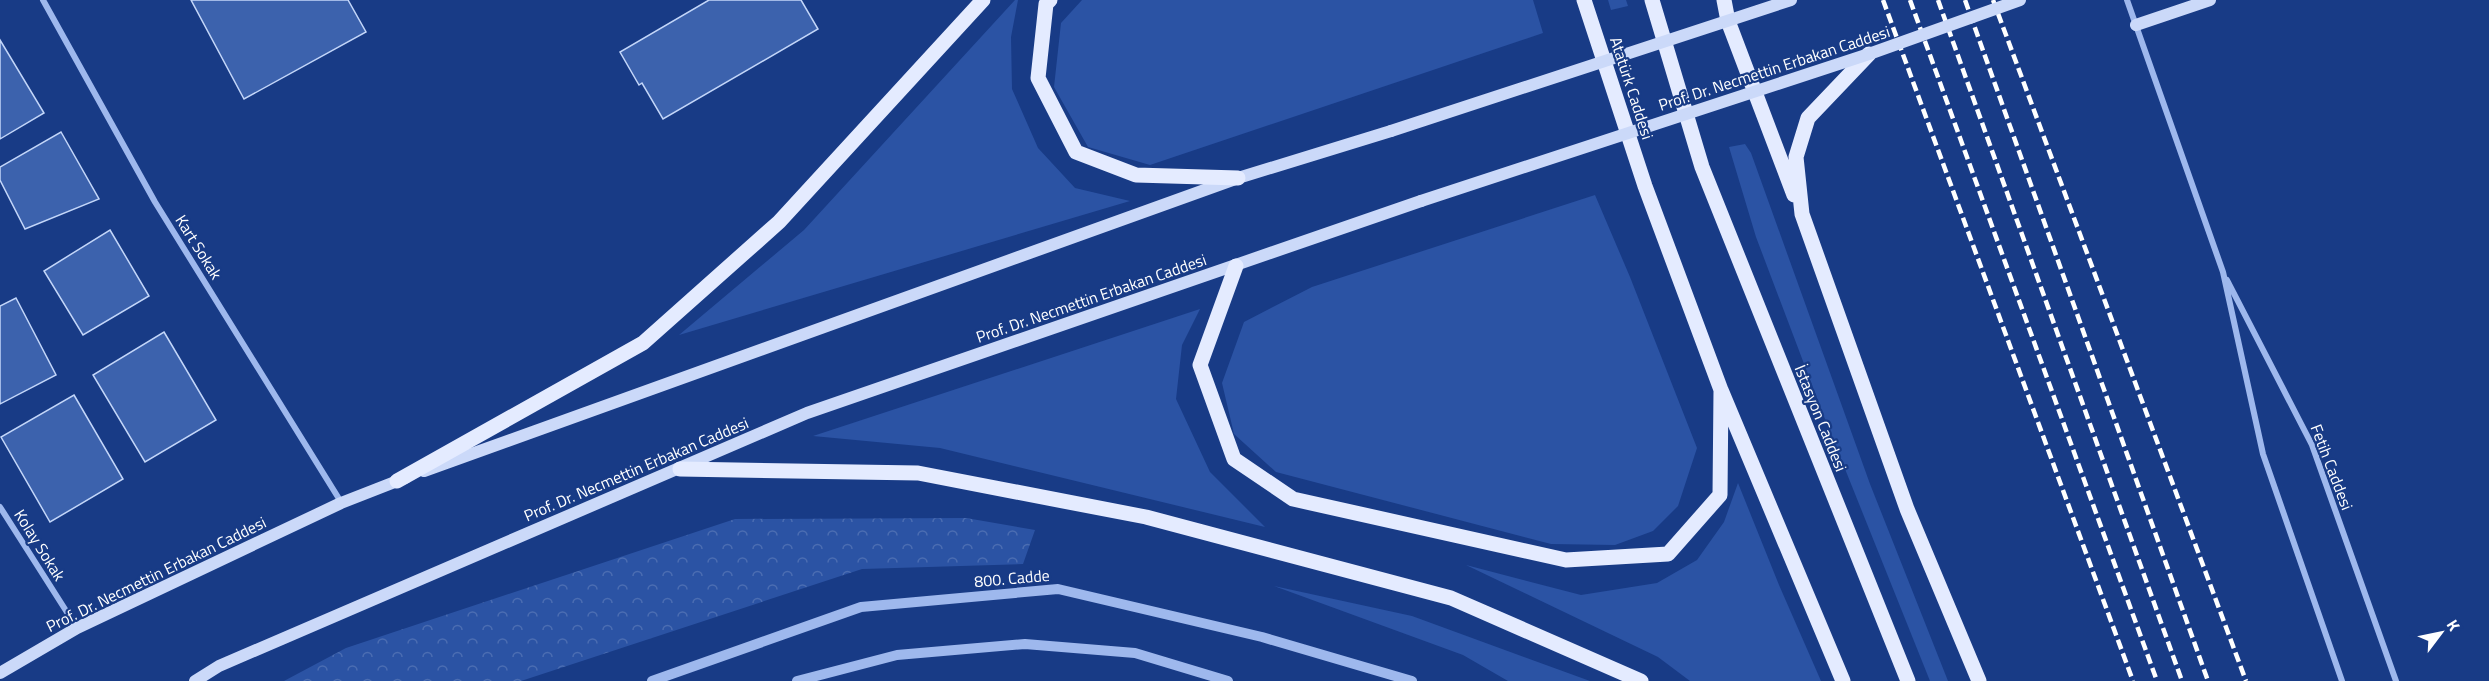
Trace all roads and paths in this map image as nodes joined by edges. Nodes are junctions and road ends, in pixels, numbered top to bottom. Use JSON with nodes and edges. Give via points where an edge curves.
{"nodes":[{"id":1,"x":43,"y":0,"type":"edge"},
{"id":2,"x":983,"y":0,"type":"edge"},
{"id":3,"x":1050,"y":0,"type":"edge"},
{"id":4,"x":1584,"y":0,"type":"edge"},
{"id":5,"x":1652,"y":0,"type":"edge"},
{"id":6,"x":1724,"y":0,"type":"edge"},
{"id":7,"x":1791,"y":0,"type":"edge"},
{"id":8,"x":2020,"y":0,"type":"edge"},
{"id":9,"x":2127,"y":0,"type":"edge"},
{"id":10,"x":2210,"y":0,"type":"edge"},
{"id":11,"x":1728,"y":21,"type":"junction"},
{"id":12,"x":2136,"y":25,"type":"junction"},
{"id":13,"x":1869,"y":54,"type":"junction"},
{"id":14,"x":1755,"y":92,"type":"junction"},
{"id":15,"x":1238,"y":178,"type":"junction"},
{"id":16,"x":1802,"y":214,"type":"junction"},
{"id":17,"x":1236,"y":266,"type":"junction"},
{"id":18,"x":2223,"y":272,"type":"junction"},
{"id":19,"x":1721,"y":390,"type":"junction"},
{"id":20,"x":680,"y":469,"type":"junction"},
{"id":21,"x":397,"y":481,"type":"junction"},
{"id":22,"x":341,"y":502,"type":"junction"},
{"id":23,"x":0,"y":507,"type":"edge"},
{"id":24,"x":77,"y":628,"type":"junction"},
{"id":25,"x":0,"y":673,"type":"edge"},
{"id":26,"x":195,"y":681,"type":"edge"},
{"id":27,"x":652,"y":681,"type":"edge"},
{"id":28,"x":797,"y":681,"type":"edge"},
{"id":29,"x":1228,"y":681,"type":"edge"},
{"id":30,"x":1412,"y":681,"type":"edge"},
{"id":31,"x":1641,"y":681,"type":"edge"},
{"id":32,"x":1843,"y":681,"type":"edge"},
{"id":33,"x":1908,"y":681,"type":"edge"},
{"id":34,"x":1978,"y":681,"type":"edge"},
{"id":35,"x":2342,"y":681,"type":"edge"},
{"id":36,"x":2396,"y":681,"type":"edge"}],
"edges":[{"from":1,"to":22,"type":"street","name":"Kart Sokak","via":[[155,202]]},
{"from":2,"to":21,"type":"main road","via":[[779,222],[644,343]]},
{"from":3,"to":15,"type":"main road","via":[[1046,4],[1038,78],[1076,152],[1136,175]]},
{"from":4,"to":19,"type":"main road","name":"Atatürk Caddesi","via":[[1645,186]]},
{"from":5,"to":33,"type":"main road","name":"İstasyon Caddesi","via":[[1702,167]]},
{"from":6,"to":11,"type":"main road"},
{"from":7,"to":11,"type":"main road","name":"Prof. Dr. Necmettin Erbakan Caddesi","bridge":true},
{"from":8,"to":13,"type":"main road","name":"Prof. Dr. Necmettin Erbakan Caddesi","bridge":true},
{"from":9,"to":12,"type":"street","name":"Fetih Caddesi"},
{"from":10,"to":12,"type":"main road"},
{"from":11,"to":14,"type":"main road"},
{"from":11,"to":15,"type":"main road","name":"Prof. Dr. Necmettin Erbakan Caddesi","bridge":true},
{"from":12,"to":18,"type":"street","name":"Fetih Caddesi"},
{"from":13,"to":14,"type":"main road","name":"Prof. Dr. Necmettin Erbakan Caddesi","bridge":true},
{"from":13,"to":16,"type":"main road","via":[[1808,118],[1796,157]]},
{"from":14,"to":16,"type":"main road"},
{"from":14,"to":17,"type":"main road","name":"Prof. Dr. Necmettin Erbakan Caddesi","bridge":true},
{"from":15,"to":21,"type":"main road","name":"Prof. Dr. Necmettin Erbakan Caddesi"},
{"from":16,"to":34,"type":"main road","via":[[1907,509]]},
{"from":17,"to":19,"type":"main road","via":[[1200,365],[1234,459],[1293,499],[1566,560],[1668,554],[1720,495]]},
{"from":17,"to":20,"type":"main road","name":"Prof. Dr. Necmettin Erbakan Caddesi","via":[[807,413]]},
{"from":18,"to":35,"type":"street","name":"Fetih Caddesi","via":[[2263,454]]},
{"from":18,"to":36,"type":"street","name":"Fetih Caddesi","via":[[2312,445]]},
{"from":19,"to":32,"type":"main road"},
{"from":20,"to":26,"type":"main road","name":"Prof. Dr. Necmettin Erbakan Caddesi","via":[[219,666]]},
{"from":20,"to":31,"type":"main road","via":[[918,473],[1146,517],[1451,598]]},
{"from":21,"to":22,"type":"main road","name":"Prof. Dr. Necmettin Erbakan Caddesi"},
{"from":22,"to":24,"type":"main road","name":"Prof. Dr. Necmettin Erbakan Caddesi"},
{"from":23,"to":24,"type":"street","name":"Kolay Sokak"},
{"from":24,"to":25,"type":"main road","name":"Prof. Dr. Necmettin Erbakan Caddesi"},
{"from":27,"to":30,"type":"street","name":"800. Cadde","via":[[861,607],[1058,589],[1262,637]]},
{"from":28,"to":29,"type":"street","via":[[897,656],[1025,644],[1135,653]]}]}
